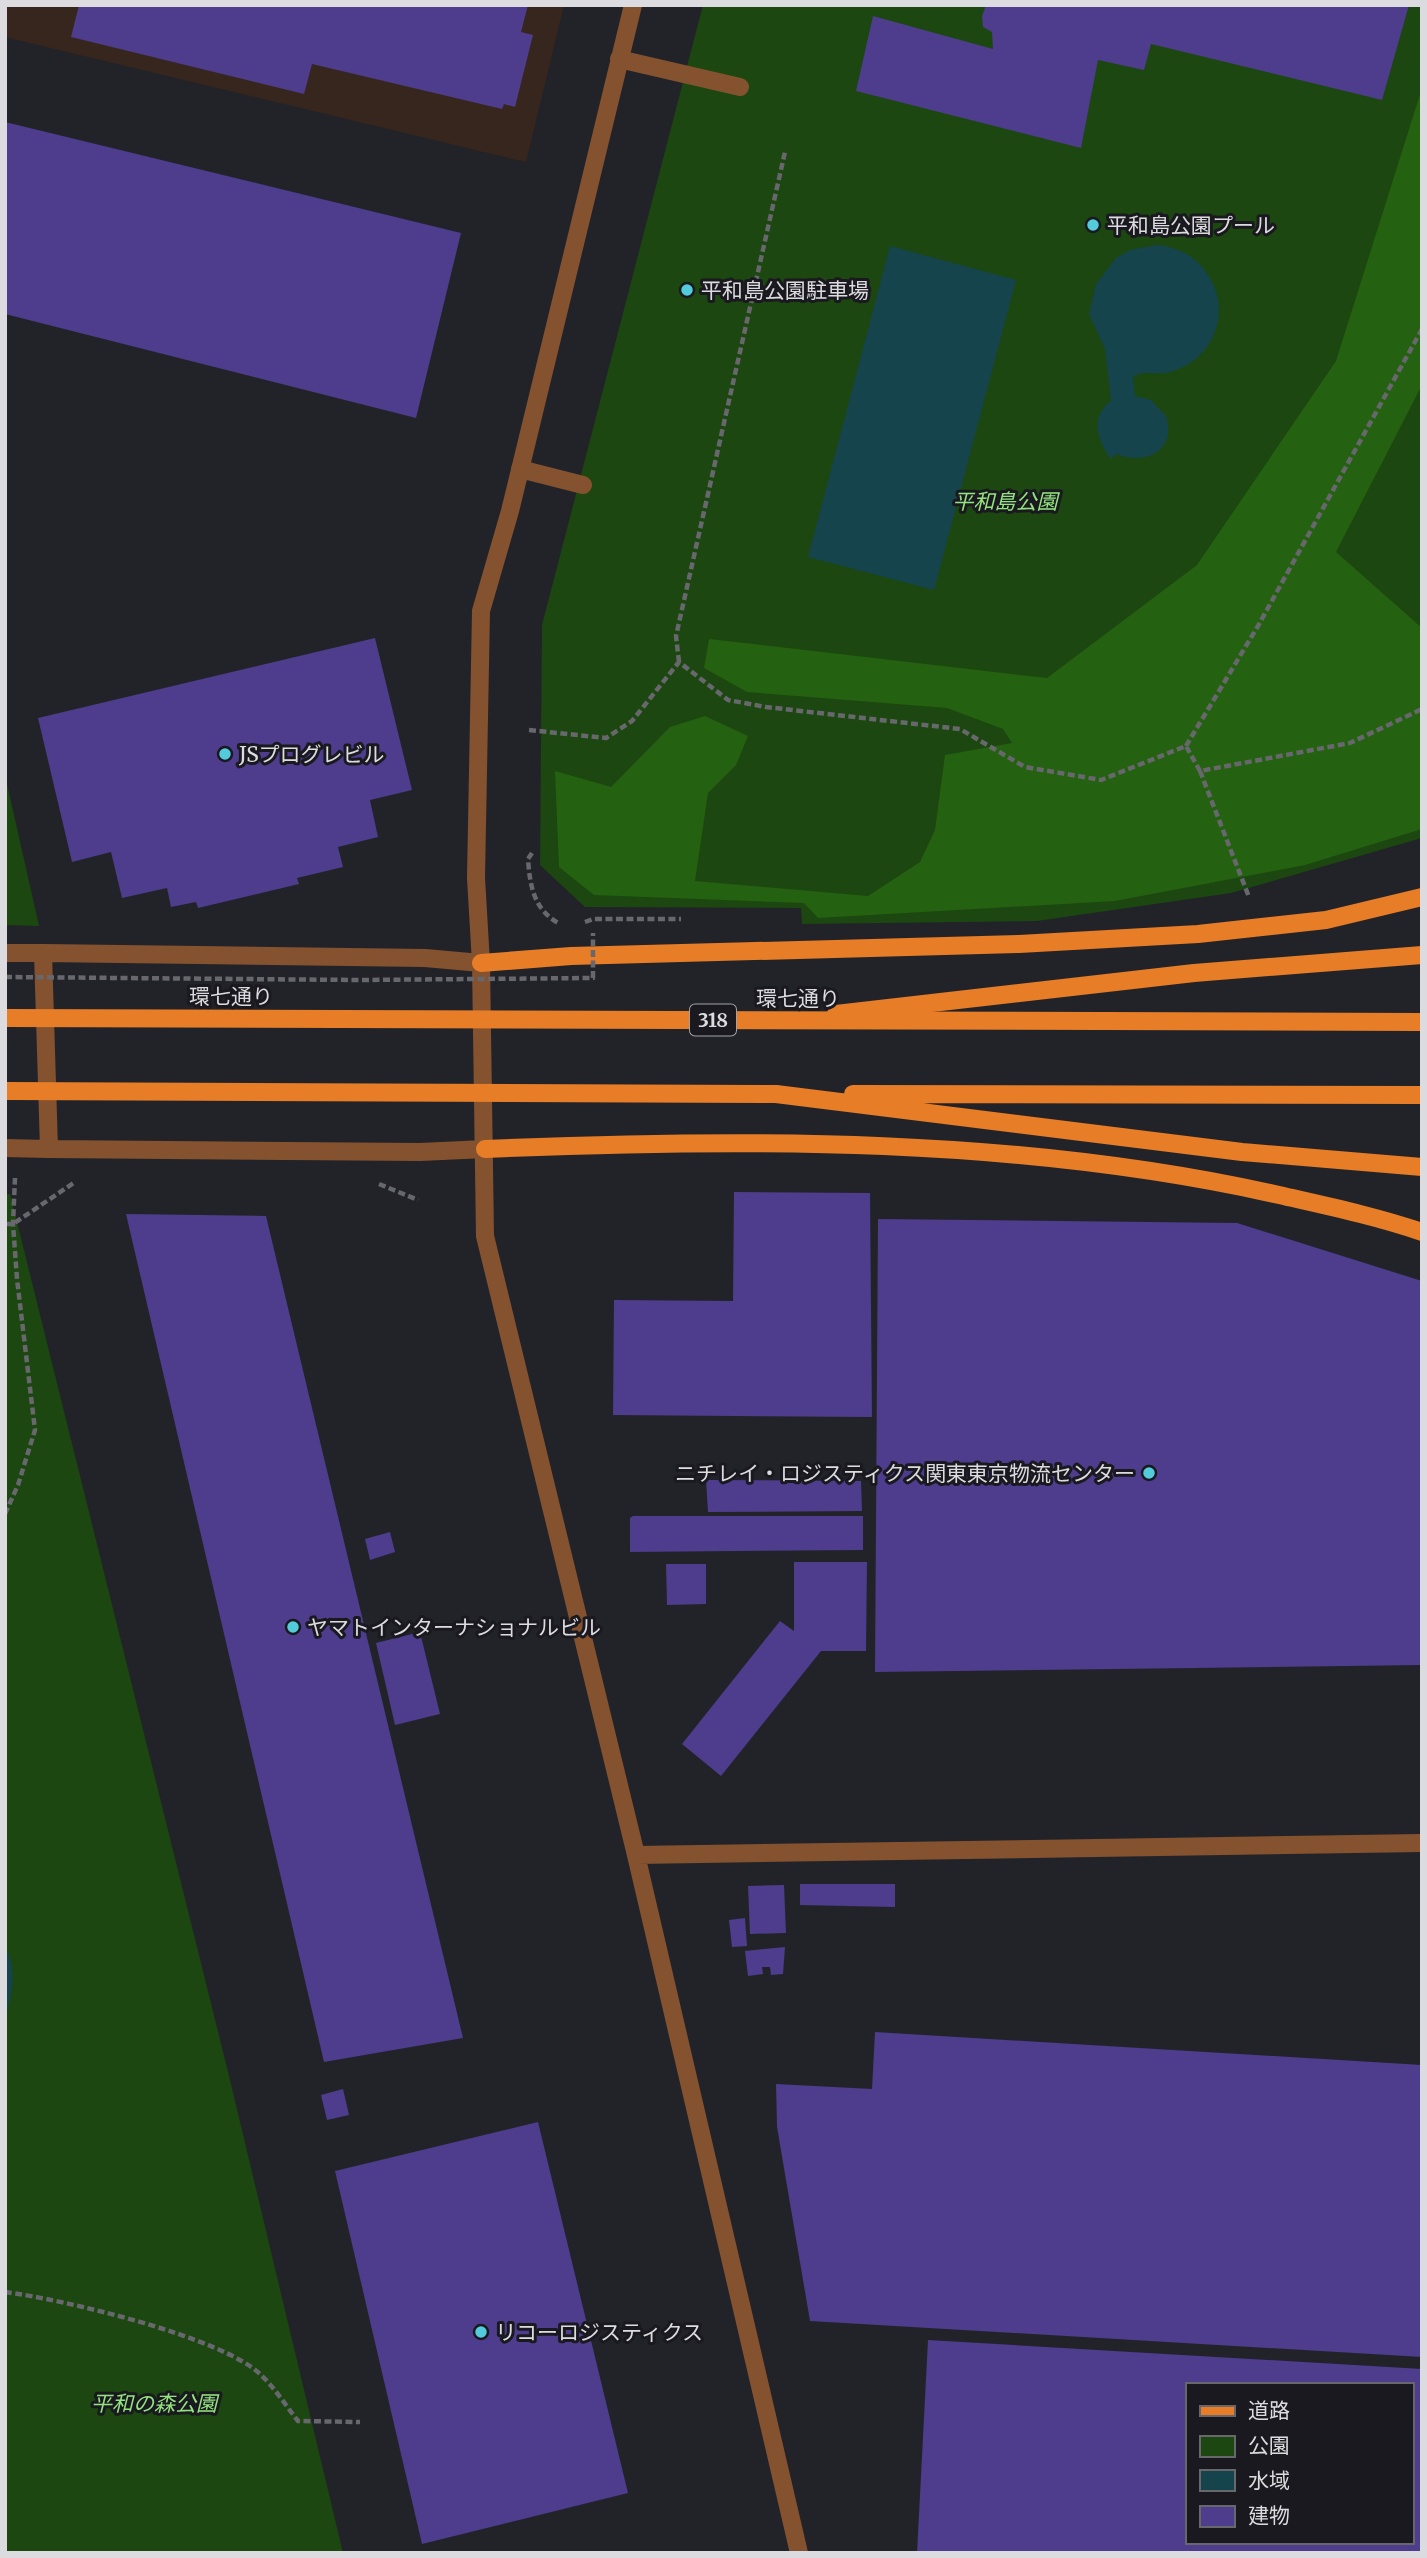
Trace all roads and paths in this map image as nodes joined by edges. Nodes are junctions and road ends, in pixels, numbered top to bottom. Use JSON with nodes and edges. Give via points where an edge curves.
{"nodes":[{"id":1,"x":632,"y":5,"type":"edge"},
{"id":2,"x":620,"y":60,"type":"junction"},
{"id":3,"x":740,"y":86,"type":"dead end"},
{"id":4,"x":785,"y":152,"type":"dead end"},
{"id":5,"x":1422,"y":329,"type":"edge"},
{"id":6,"x":520,"y":469,"type":"junction"},
{"id":7,"x":583,"y":485,"type":"dead end"},
{"id":8,"x":679,"y":662,"type":"junction"},
{"id":9,"x":1422,"y":709,"type":"edge"},
{"id":10,"x":529,"y":730,"type":"dead end"},
{"id":11,"x":1186,"y":746,"type":"junction"},
{"id":12,"x":1200,"y":771,"type":"junction"},
{"id":13,"x":532,"y":853,"type":"dead end"},
{"id":14,"x":534,"y":897,"type":"dead end"},
{"id":15,"x":1422,"y":897,"type":"edge"},
{"id":16,"x":1262,"y":928,"type":"junction"},
{"id":17,"x":593,"y":933,"type":"dead end"},
{"id":18,"x":5,"y":953,"type":"edge"},
{"id":19,"x":43,"y":953,"type":"junction"},
{"id":20,"x":1422,"y":955,"type":"edge"},
{"id":21,"x":481,"y":963,"type":"junction"},
{"id":22,"x":5,"y":977,"type":"edge"},
{"id":23,"x":5,"y":1018,"type":"edge"},
{"id":24,"x":780,"y":1020,"type":"junction"},
{"id":25,"x":1422,"y":1023,"type":"edge"},
{"id":26,"x":5,"y":1091,"type":"edge"},
{"id":27,"x":776,"y":1094,"type":"junction"},
{"id":28,"x":1422,"y":1095,"type":"edge"},
{"id":29,"x":5,"y":1148,"type":"edge"},
{"id":30,"x":49,"y":1149,"type":"junction"},
{"id":31,"x":485,"y":1149,"type":"junction"},
{"id":32,"x":1422,"y":1167,"type":"edge"},
{"id":33,"x":15,"y":1171,"type":"dead end"},
{"id":34,"x":5,"y":1224,"type":"edge"},
{"id":35,"x":13,"y":1224,"type":"junction"},
{"id":36,"x":1422,"y":1232,"type":"edge"},
{"id":37,"x":5,"y":1514,"type":"edge"},
{"id":38,"x":1422,"y":1843,"type":"edge"},
{"id":39,"x":636,"y":1855,"type":"junction"},
{"id":40,"x":5,"y":2292,"type":"edge"},
{"id":41,"x":360,"y":2422,"type":"dead end"},
{"id":42,"x":800,"y":2553,"type":"edge"}],
"edges":[{"from":1,"to":2,"type":"street"},
{"from":2,"to":3,"type":"street"},
{"from":2,"to":6,"type":"street"},
{"from":4,"to":8,"type":"path","via":[[676,636]]},
{"from":5,"to":11,"type":"path"},
{"from":6,"to":7,"type":"street"},
{"from":6,"to":21,"type":"street","via":[[481,611],[476,878]]},
{"from":8,"to":10,"type":"path","via":[[632,720],[606,738]]},
{"from":8,"to":11,"type":"path","via":[[728,699],[960,729],[1025,767],[1101,780]]},
{"from":9,"to":12,"type":"path","via":[[1350,743]]},
{"from":11,"to":12,"type":"path"},
{"from":12,"to":16,"type":"path"},
{"from":13,"to":14,"type":"path","via":[[528,859]]},
{"from":15,"to":16,"type":"main road","via":[[1326,920]]},
{"from":16,"to":21,"type":"main road","via":[[1019,944],[571,956]]},
{"from":17,"to":22,"type":"path","bridge":true,"via":[[593,978]]},
{"from":18,"to":19,"type":"street"},
{"from":19,"to":21,"type":"street","via":[[425,958]]},
{"from":19,"to":30,"type":"street"},
{"from":20,"to":24,"type":"main road","bridge":true,"via":[[1194,973]]},
{"from":21,"to":31,"type":"street"},
{"from":23,"to":24,"type":"main road","name":"環七通り","number":"318","bridge":true},
{"from":24,"to":25,"type":"main road","name":"環七通り","number":"318","bridge":true},
{"from":26,"to":27,"type":"main road","bridge":true},
{"from":27,"to":28,"type":"main road"},
{"from":27,"to":32,"type":"main road","via":[[1242,1152]]},
{"from":29,"to":30,"type":"street"},
{"from":30,"to":31,"type":"street"},
{"from":31,"to":36,"type":"main road","via":[[629,1145],[974,1150],[1194,1176]]},
{"from":31,"to":39,"type":"street","via":[[485,1236]]},
{"from":33,"to":35,"type":"path"},
{"from":34,"to":35,"type":"path"},
{"from":35,"to":37,"type":"path","via":[[35,1430]]},
{"from":38,"to":39,"type":"street"},
{"from":39,"to":42,"type":"street"},
{"from":40,"to":41,"type":"path","via":[[42,2297],[200,2341],[260,2373],[298,2421]]}]}
